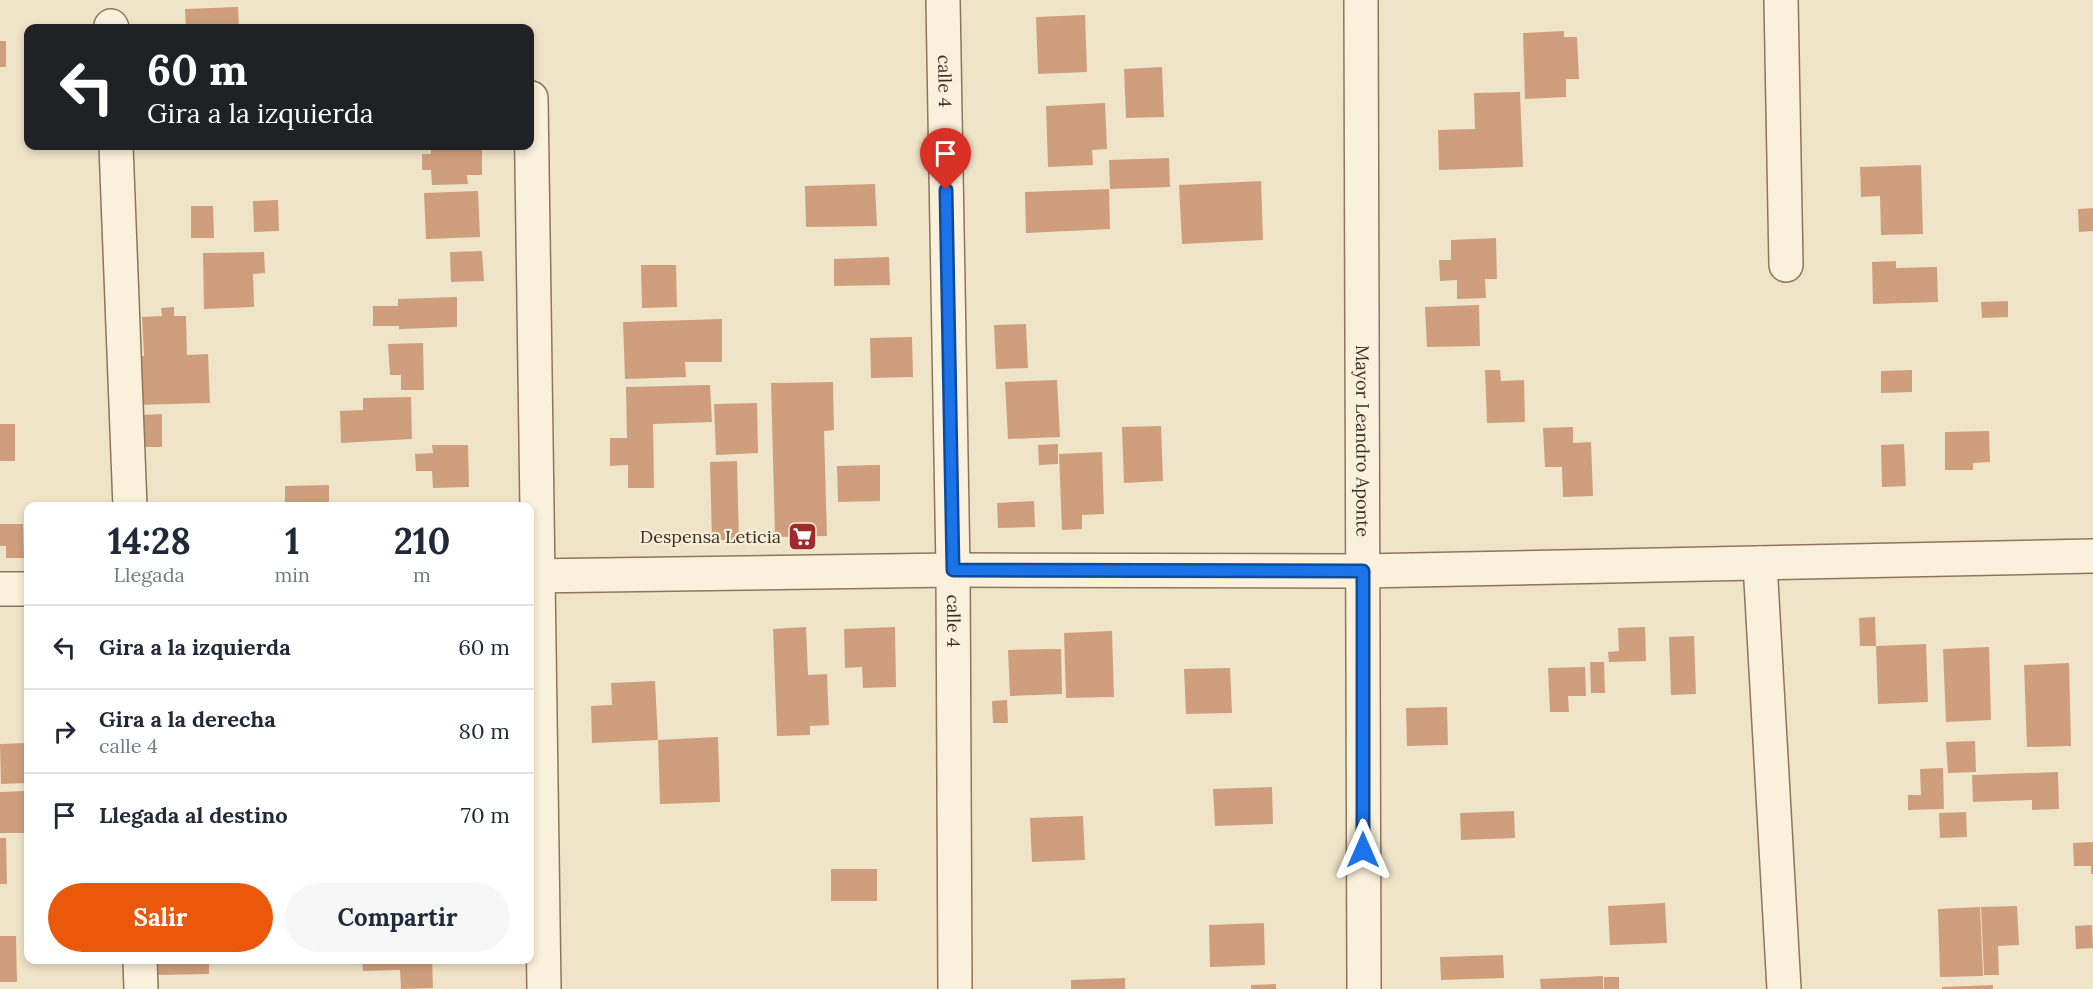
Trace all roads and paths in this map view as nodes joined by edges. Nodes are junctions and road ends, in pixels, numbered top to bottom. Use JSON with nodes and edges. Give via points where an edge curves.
{"nodes":[{"id":1,"x":943,"y":0,"type":"edge"},
{"id":2,"x":1361,"y":0,"type":"edge"},
{"id":3,"x":1781,"y":0,"type":"edge"},
{"id":4,"x":116,"y":150,"type":"edge"},
{"id":5,"x":531,"y":150,"type":"edge"},
{"id":6,"x":1786,"y":265,"type":"dead end"},
{"id":7,"x":130,"y":502,"type":"edge"},
{"id":8,"x":533,"y":502,"type":"edge"},
{"id":9,"x":2093,"y":556,"type":"edge"},
{"id":10,"x":1760,"y":562,"type":"junction"},
{"id":11,"x":953,"y":570,"type":"junction"},
{"id":12,"x":1363,"y":571,"type":"junction"},
{"id":13,"x":534,"y":576,"type":"edge"},
{"id":14,"x":0,"y":589,"type":"edge"},
{"id":15,"x":24,"y":589,"type":"edge"},
{"id":16,"x":534,"y":614,"type":"edge"},
{"id":17,"x":140,"y":964,"type":"edge"},
{"id":18,"x":141,"y":989,"type":"edge"},
{"id":19,"x":544,"y":989,"type":"edge"},
{"id":20,"x":955,"y":989,"type":"edge"},
{"id":21,"x":1364,"y":989,"type":"edge"},
{"id":22,"x":1784,"y":989,"type":"edge"}],
"edges":[{"from":1,"to":11,"type":"street","name":"calle 4"},
{"from":2,"to":12,"type":"street","name":"Mayor Leandro Aponte"},
{"from":3,"to":6,"type":"street"},
{"from":4,"to":7,"type":"street"},
{"from":5,"to":8,"type":"street"},
{"from":9,"to":10,"type":"street"},
{"from":10,"to":12,"type":"street"},
{"from":10,"to":22,"type":"street"},
{"from":11,"to":12,"type":"street"},
{"from":11,"to":13,"type":"street"},
{"from":11,"to":20,"type":"street","name":"calle 4"},
{"from":12,"to":21,"type":"street","name":"Mayor Leandro Aponte"},
{"from":14,"to":15,"type":"street"},
{"from":16,"to":19,"type":"street"},
{"from":17,"to":18,"type":"street"}]}
